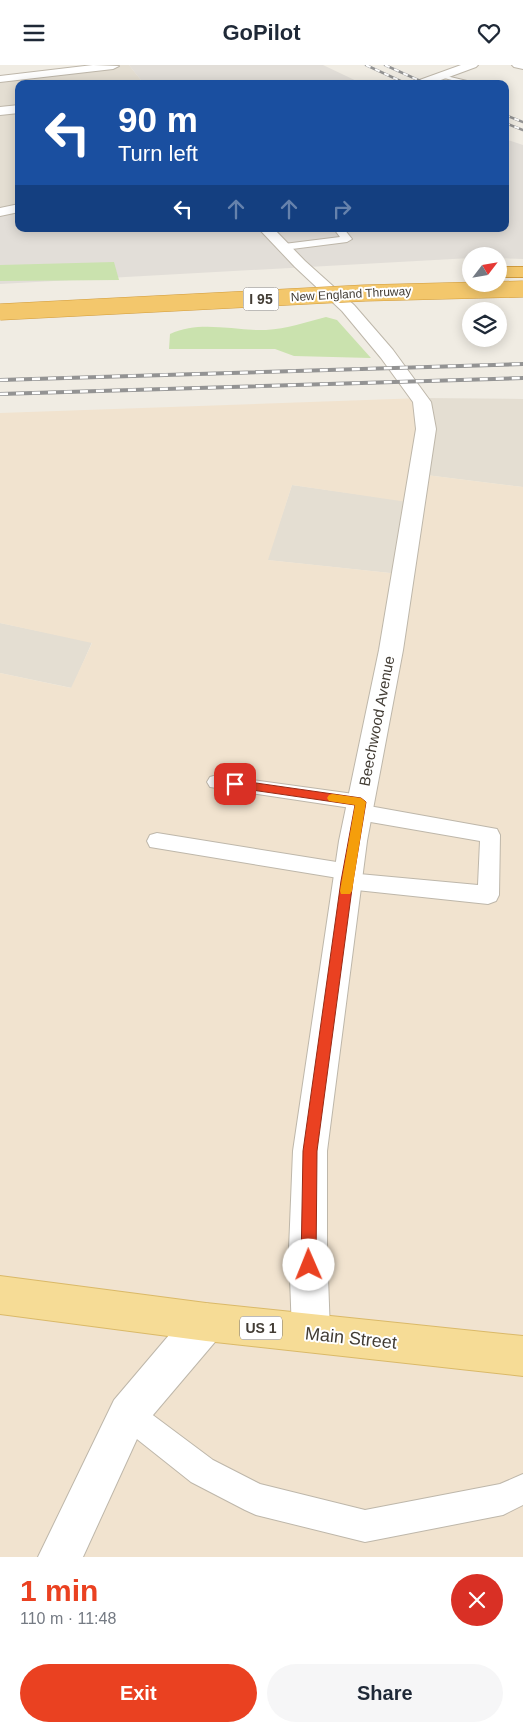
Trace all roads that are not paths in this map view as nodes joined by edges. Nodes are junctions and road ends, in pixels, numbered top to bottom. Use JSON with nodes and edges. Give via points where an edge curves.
{"nodes":[{"id":1,"x":472,"y":65,"type":"edge"},
{"id":2,"x":518,"y":65,"type":"edge"},
{"id":3,"x":523,"y":66,"type":"edge"},
{"id":4,"x":115,"y":68,"type":"edge"},
{"id":5,"x":441,"y":76,"type":"junction"},
{"id":6,"x":0,"y":79,"type":"edge"},
{"id":7,"x":430,"y":80,"type":"edge"},
{"id":8,"x":458,"y":80,"type":"edge"},
{"id":9,"x":15,"y":109,"type":"edge"},
{"id":10,"x":0,"y":111,"type":"edge"},
{"id":11,"x":15,"y":209,"type":"edge"},
{"id":12,"x":0,"y":212,"type":"edge"},
{"id":13,"x":341,"y":232,"type":"edge"},
{"id":14,"x":275,"y":238,"type":"edge"},
{"id":15,"x":508,"y":272,"type":"edge"},
{"id":16,"x":523,"y":272,"type":"edge"},
{"id":17,"x":340,"y":277,"type":"dead end"},
{"id":18,"x":296,"y":280,"type":"dead end"},
{"id":19,"x":523,"y":289,"type":"edge"},
{"id":20,"x":0,"y":312,"type":"edge"},
{"id":21,"x":217,"y":782,"type":"dead end"},
{"id":22,"x":360,"y":807,"type":"junction"},
{"id":23,"x":157,"y":841,"type":"dead end"},
{"id":24,"x":348,"y":877,"type":"junction"},
{"id":25,"x":0,"y":1295,"type":"edge"},
{"id":26,"x":206,"y":1322,"type":"junction"},
{"id":27,"x":311,"y":1333,"type":"junction"},
{"id":28,"x":523,"y":1356,"type":"edge"},
{"id":29,"x":128,"y":1414,"type":"junction"},
{"id":30,"x":523,"y":1489,"type":"edge"},
{"id":31,"x":60,"y":1557,"type":"edge"}],
"edges":[{"from":1,"to":5,"type":"street"},
{"from":2,"to":3,"type":"street"},
{"from":4,"to":6,"type":"street"},
{"from":5,"to":7,"type":"street"},
{"from":5,"to":8,"type":"lane"},
{"from":9,"to":10,"type":"street"},
{"from":11,"to":12,"type":"street"},
{"from":13,"to":14,"type":"lane","via":[[347,239]]},
{"from":14,"to":22,"type":"street","name":"Beechwood Avenue","via":[[348,309],[422,402],[426,429],[391,650]]},
{"from":15,"to":16,"type":"highway"},
{"from":17,"to":18,"type":"highway","name":"New England Thruway","number":"I 95"},
{"from":19,"to":20,"type":"highway","name":"New England Thruway","number":"I 95","bridge":true},
{"from":21,"to":22,"type":"lane"},
{"from":22,"to":24,"type":"street","name":"Beechwood Avenue"},
{"from":22,"to":24,"type":"lane","via":[[490,835],[488,895]]},
{"from":23,"to":24,"type":"lane"},
{"from":24,"to":27,"type":"street","name":"Beechwood Avenue","via":[[310,1151],[308,1249]]},
{"from":25,"to":26,"type":"main road","name":"Main Street","number":"US 1"},
{"from":26,"to":27,"type":"main road","name":"Main Street","number":"US 1"},
{"from":26,"to":29,"type":"street"},
{"from":27,"to":28,"type":"main road","name":"Main Street","number":"US 1"},
{"from":29,"to":30,"type":"lane","via":[[202,1471],[256,1499],[365,1526],[503,1499]]},
{"from":29,"to":31,"type":"street"}]}
